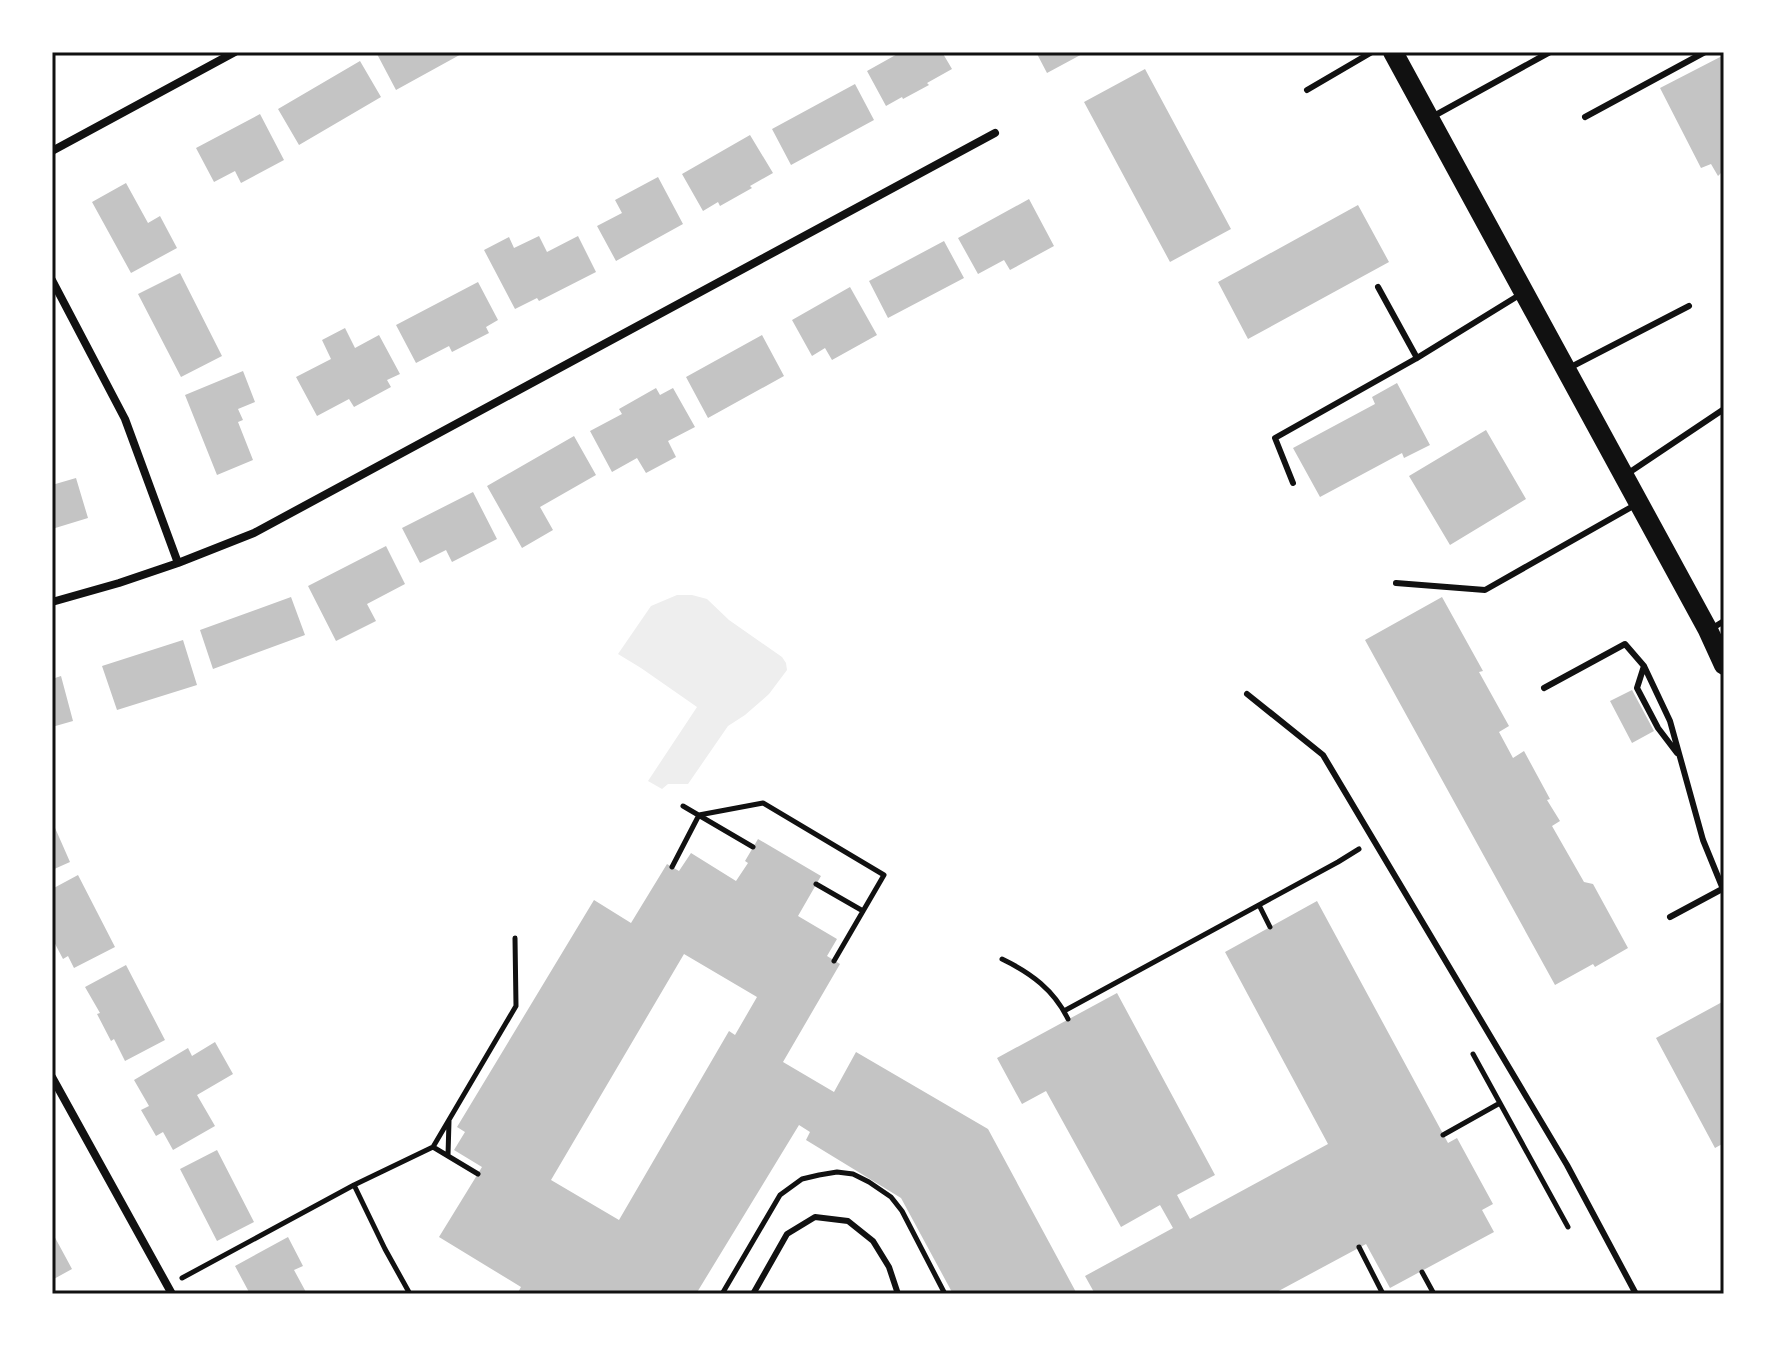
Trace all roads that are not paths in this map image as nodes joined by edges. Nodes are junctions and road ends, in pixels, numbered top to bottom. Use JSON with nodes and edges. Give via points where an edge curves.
{"nodes":[{"id":1,"x":235,"y":52,"type":"edge"},
{"id":2,"x":1372,"y":52,"type":"edge"},
{"id":3,"x":1393,"y":52,"type":"edge"},
{"id":4,"x":1550,"y":52,"type":"edge"},
{"id":5,"x":1705,"y":52,"type":"edge"},
{"id":6,"x":1307,"y":90,"type":"dead end"},
{"id":7,"x":1585,"y":117,"type":"dead end"},
{"id":8,"x":1429,"y":119,"type":"junction"},
{"id":9,"x":995,"y":133,"type":"dead end"},
{"id":10,"x":52,"y":151,"type":"edge"},
{"id":11,"x":52,"y":280,"type":"edge"},
{"id":12,"x":1378,"y":287,"type":"dead end"},
{"id":13,"x":1524,"y":293,"type":"junction"},
{"id":14,"x":1689,"y":306,"type":"dead end"},
{"id":15,"x":1417,"y":358,"type":"junction"},
{"id":16,"x":1566,"y":370,"type":"junction"},
{"id":17,"x":1724,"y":409,"type":"edge"},
{"id":18,"x":1624,"y":476,"type":"junction"},
{"id":19,"x":1293,"y":483,"type":"dead end"},
{"id":20,"x":1639,"y":503,"type":"junction"},
{"id":21,"x":178,"y":563,"type":"junction"},
{"id":22,"x":1396,"y":583,"type":"dead end"},
{"id":23,"x":52,"y":602,"type":"edge"},
{"id":24,"x":1716,"y":626,"type":"edge"},
{"id":25,"x":1724,"y":665,"type":"edge"},
{"id":26,"x":1644,"y":666,"type":"junction"},
{"id":27,"x":1544,"y":688,"type":"dead end"},
{"id":28,"x":1247,"y":694,"type":"dead end"},
{"id":29,"x":1680,"y":756,"type":"junction"},
{"id":30,"x":1724,"y":889,"type":"edge"},
{"id":31,"x":1670,"y":917,"type":"dead end"},
{"id":32,"x":52,"y":1077,"type":"edge"},
{"id":33,"x":174,"y":1290,"type":"edge"},
{"id":34,"x":753,"y":1294,"type":"edge"},
{"id":35,"x":898,"y":1294,"type":"edge"},
{"id":36,"x":1636,"y":1294,"type":"edge"}],
"edges":[{"from":1,"to":10,"type":"street"},
{"from":2,"to":6,"type":"lane"},
{"from":3,"to":8,"type":"main road"},
{"from":4,"to":8,"type":"lane"},
{"from":5,"to":7,"type":"lane"},
{"from":8,"to":13,"type":"main road"},
{"from":9,"to":21,"type":"street","via":[[254,533]]},
{"from":11,"to":21,"type":"street","via":[[125,419]]},
{"from":12,"to":15,"type":"lane"},
{"from":13,"to":15,"type":"lane"},
{"from":13,"to":16,"type":"main road"},
{"from":14,"to":16,"type":"lane"},
{"from":15,"to":19,"type":"lane","via":[[1275,438]]},
{"from":16,"to":18,"type":"main road"},
{"from":17,"to":18,"type":"lane"},
{"from":18,"to":20,"type":"main road"},
{"from":20,"to":22,"type":"lane","via":[[1485,590]]},
{"from":20,"to":24,"type":"main road"},
{"from":21,"to":23,"type":"street"},
{"from":24,"to":25,"type":"main road"},
{"from":26,"to":27,"type":"lane","via":[[1625,644]]},
{"from":26,"to":29,"type":"lane"},
{"from":26,"to":29,"type":"lane","via":[[1637,688]]},
{"from":28,"to":36,"type":"lane","via":[[1323,755],[1567,1165]]},
{"from":29,"to":30,"type":"lane","via":[[1703,840]]},
{"from":30,"to":31,"type":"lane"},
{"from":32,"to":33,"type":"street"},
{"from":34,"to":35,"type":"lane","via":[[787,1234],[815,1217],[848,1221],[873,1241]]}]}
